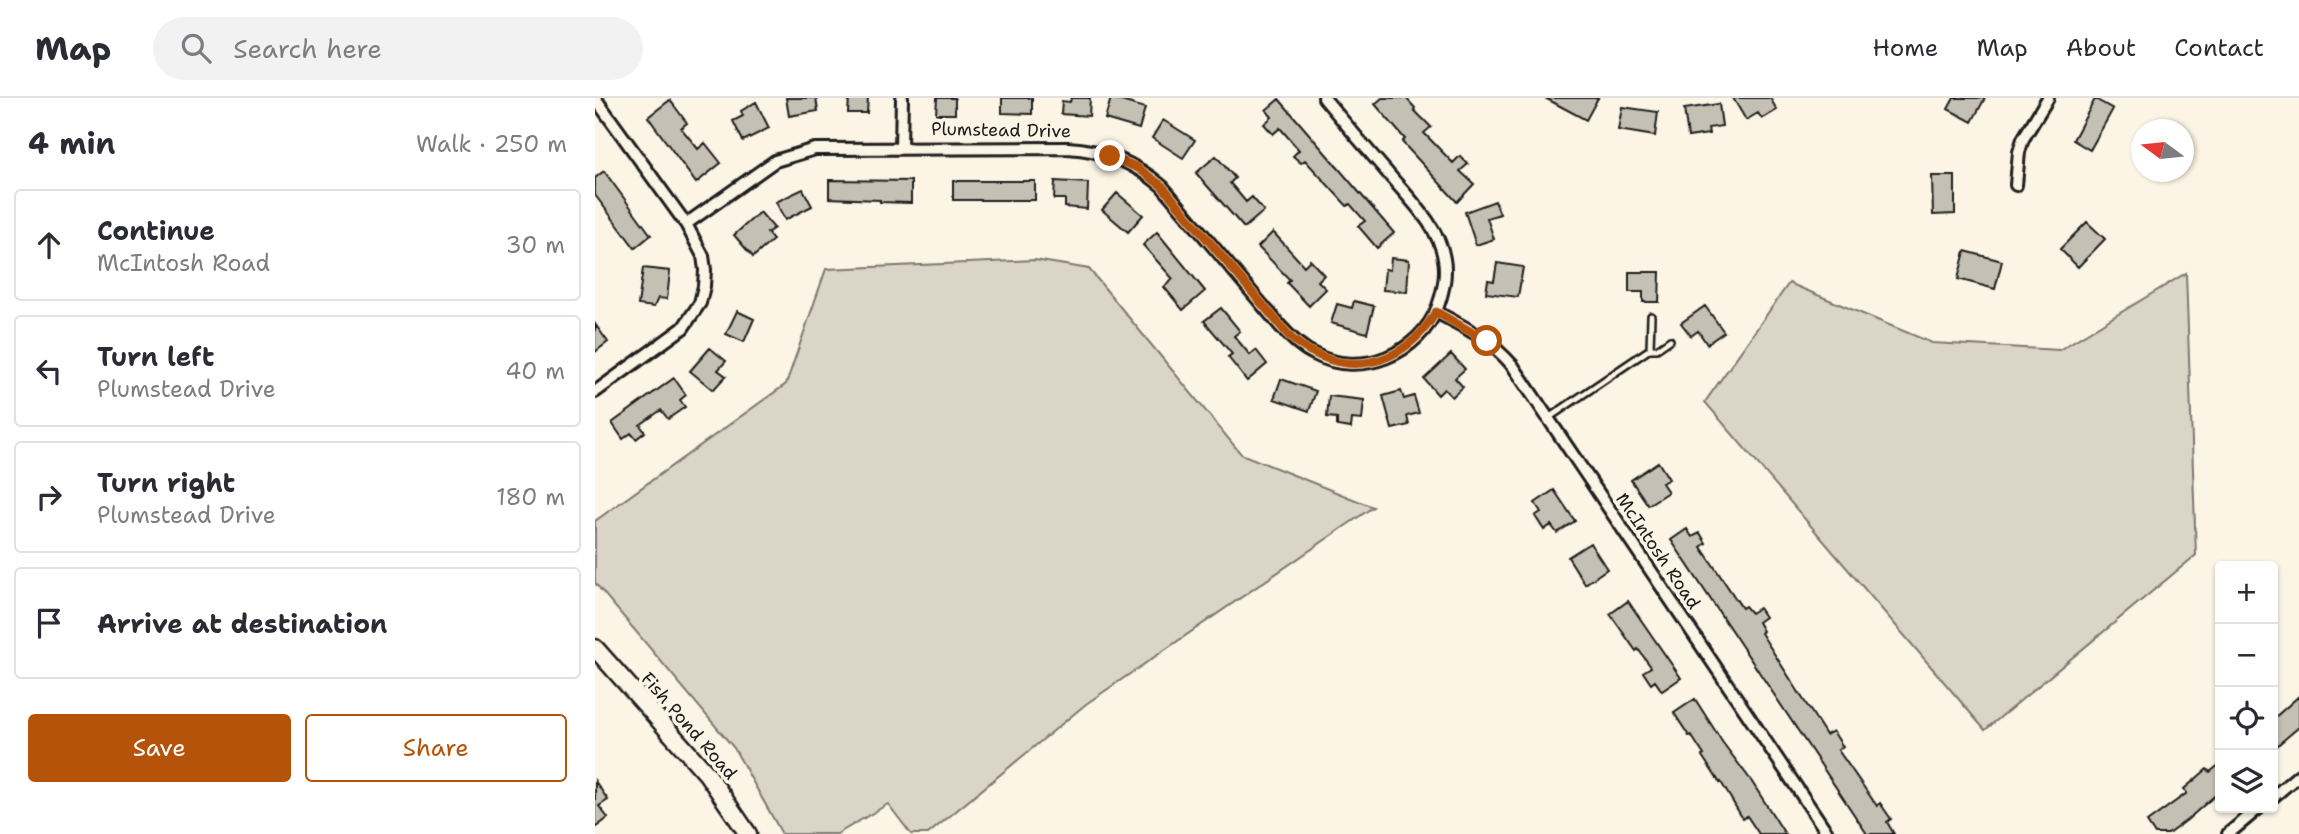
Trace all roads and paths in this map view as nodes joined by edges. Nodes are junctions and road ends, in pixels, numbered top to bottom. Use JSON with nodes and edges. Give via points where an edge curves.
{"nodes":[{"id":1,"x":595,"y":98,"type":"edge"},
{"id":2,"x":902,"y":98,"type":"edge"},
{"id":3,"x":1324,"y":98,"type":"edge"},
{"id":4,"x":2048,"y":98,"type":"edge"},
{"id":5,"x":901,"y":147,"type":"junction"},
{"id":6,"x":2016,"y":184,"type":"dead end"},
{"id":7,"x":686,"y":224,"type":"junction"},
{"id":8,"x":1436,"y":312,"type":"junction"},
{"id":9,"x":1651,"y":316,"type":"dead end"},
{"id":10,"x":1670,"y":340,"type":"dead end"},
{"id":11,"x":1650,"y":349,"type":"junction"},
{"id":12,"x":595,"y":392,"type":"edge"},
{"id":13,"x":1547,"y":419,"type":"junction"},
{"id":14,"x":595,"y":648,"type":"edge"},
{"id":15,"x":2299,"y":775,"type":"edge"},
{"id":16,"x":2278,"y":793,"type":"edge"},
{"id":17,"x":2253,"y":813,"type":"edge"},
{"id":18,"x":748,"y":834,"type":"edge"},
{"id":19,"x":1828,"y":834,"type":"edge"},
{"id":20,"x":2228,"y":834,"type":"edge"}],
"edges":[{"from":1,"to":7,"type":"street"},
{"from":2,"to":5,"type":"street"},
{"from":3,"to":8,"type":"street","name":"Plumstead Drive","via":[[1434,233],[1445,260]]},
{"from":4,"to":6,"type":"street","via":[[2023,139]]},
{"from":5,"to":7,"type":"street","name":"Plumstead Drive","via":[[829,147],[789,155]]},
{"from":5,"to":8,"type":"street","name":"Plumstead Drive","via":[[1083,149],[1125,161],[1171,195],[1291,338],[1316,356],[1358,364],[1384,359],[1417,338]]},
{"from":7,"to":12,"type":"street","via":[[703,256],[700,303],[673,337]]},
{"from":8,"to":13,"type":"street","name":"McIntosh Road","via":[[1496,348]]},
{"from":9,"to":11,"type":"lane"},
{"from":10,"to":11,"type":"lane"},
{"from":11,"to":13,"type":"lane"},
{"from":13,"to":19,"type":"street","name":"McIntosh Road"},
{"from":14,"to":18,"type":"street","name":"Fish Pond Road","via":[[707,774]]},
{"from":15,"to":16,"type":"street"},
{"from":17,"to":20,"type":"street"}]}
